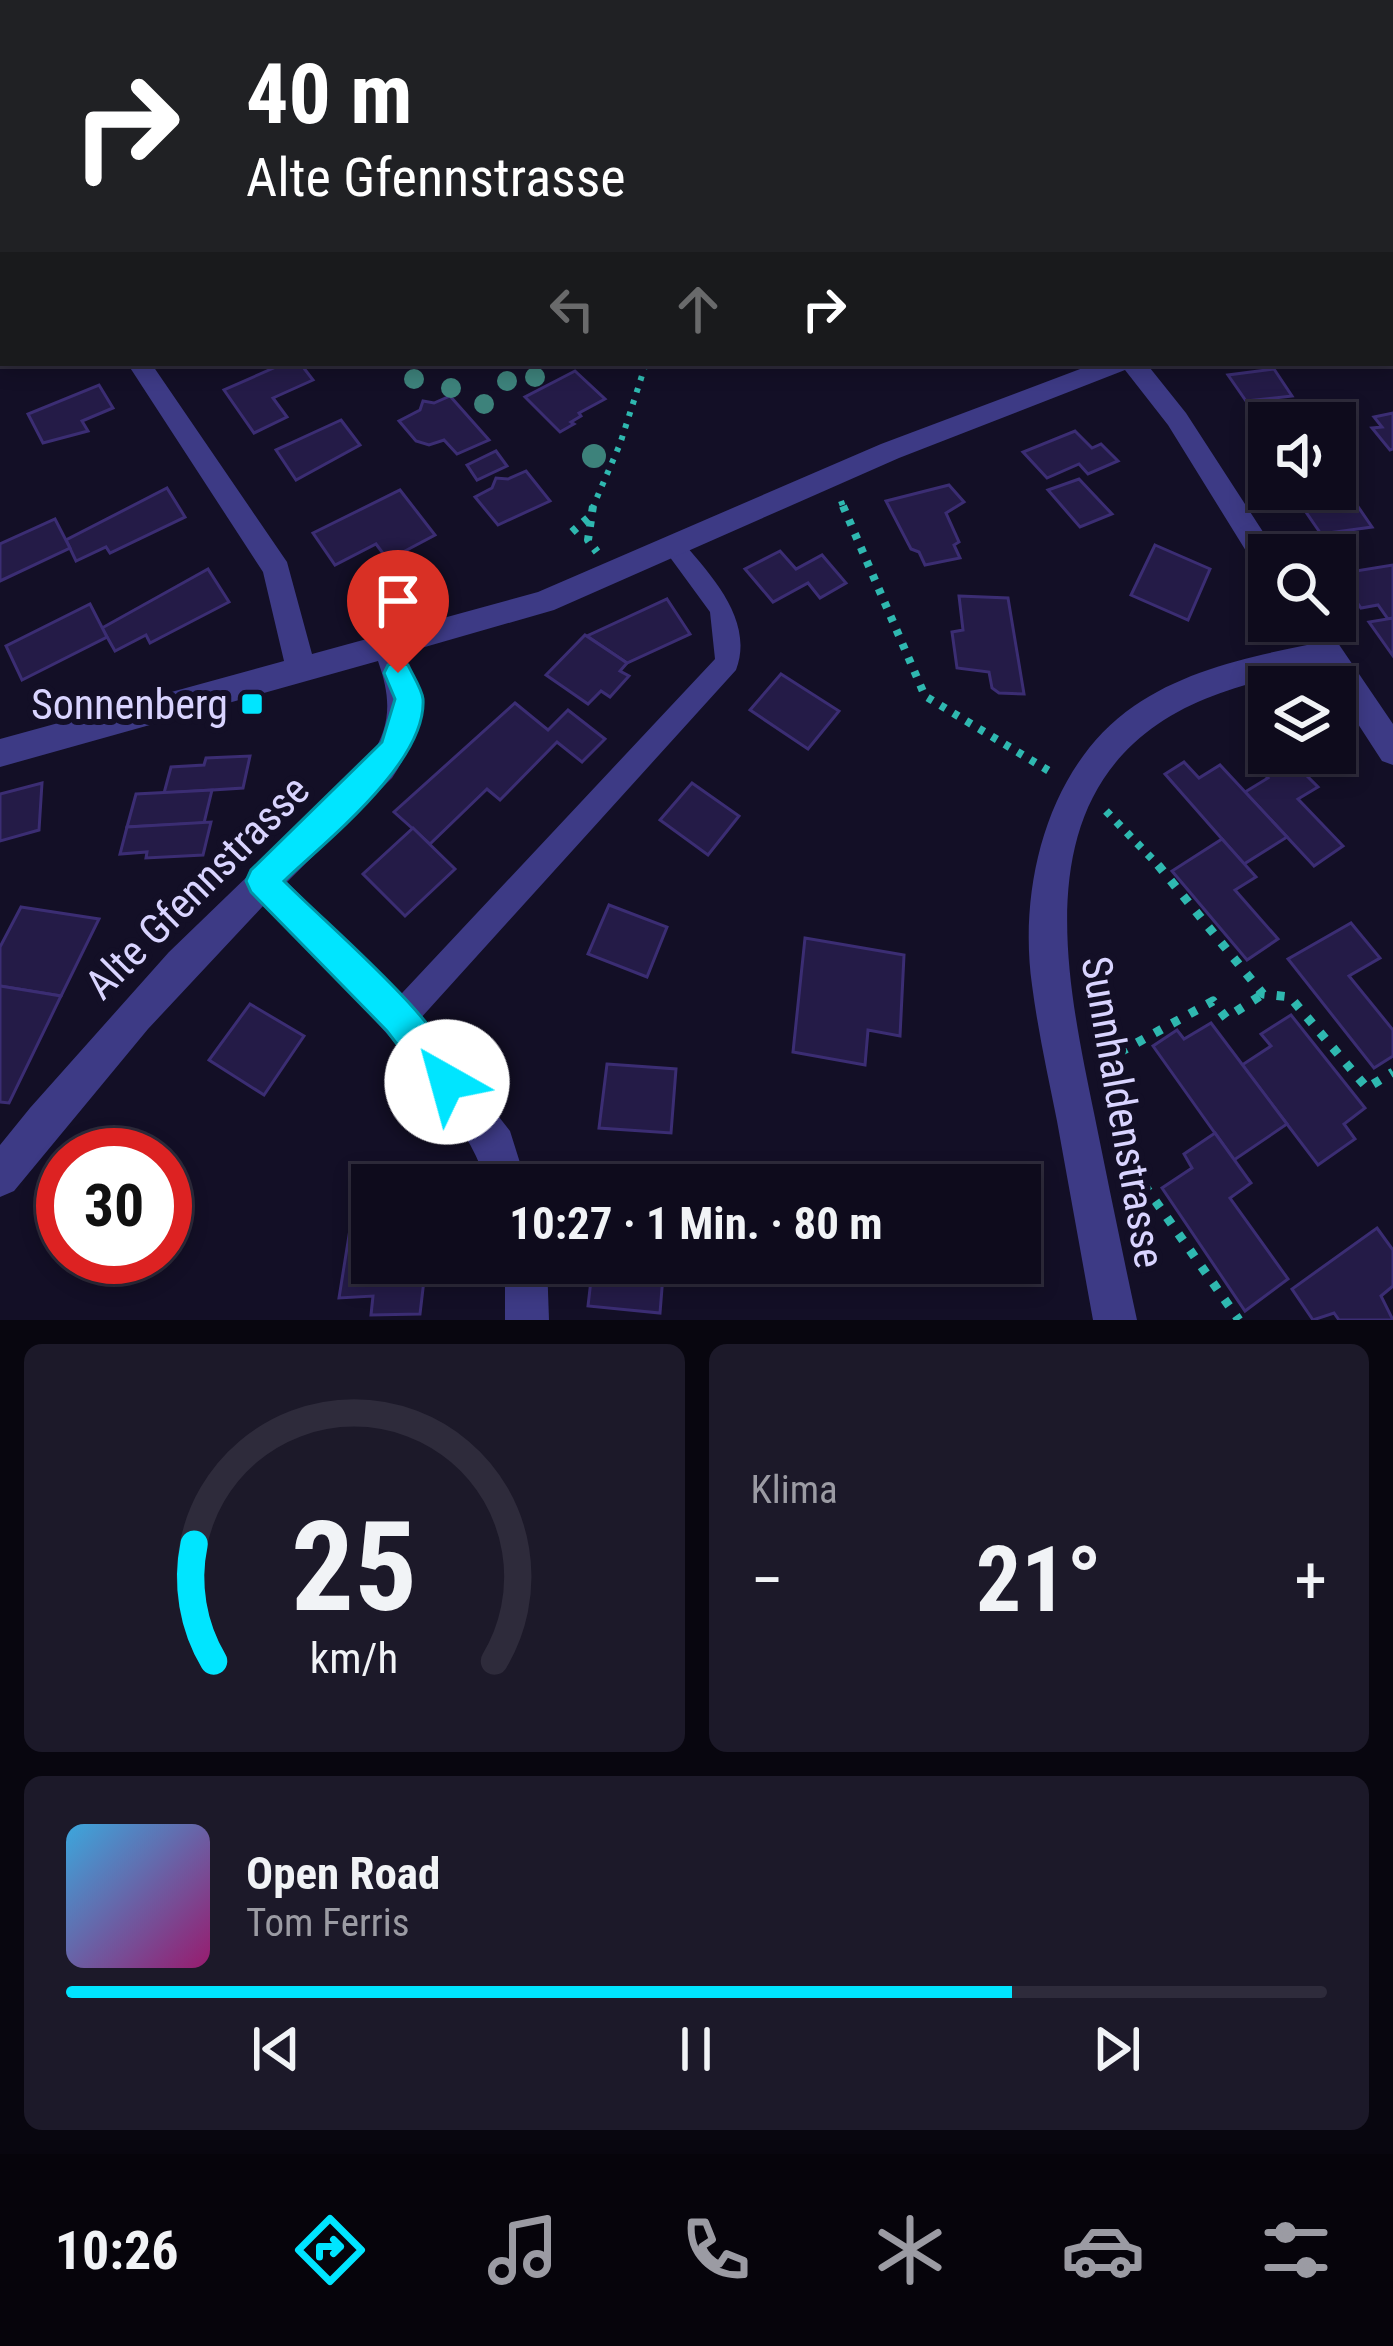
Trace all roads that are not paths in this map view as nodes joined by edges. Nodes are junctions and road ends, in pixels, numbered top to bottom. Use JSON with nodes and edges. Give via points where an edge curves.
{"nodes":[{"id":1,"x":141,"y":366,"type":"edge"},
{"id":2,"x":1112,"y":366,"type":"edge"},
{"id":3,"x":1134,"y":366,"type":"edge"},
{"id":4,"x":1250,"y":534,"type":"edge"},
{"id":5,"x":672,"y":545,"type":"junction"},
{"id":6,"x":1321,"y":642,"type":"edge"},
{"id":7,"x":387,"y":647,"type":"junction"},
{"id":8,"x":1328,"y":653,"type":"junction"},
{"id":9,"x":301,"y":670,"type":"junction"},
{"id":10,"x":1393,"y":751,"type":"edge"},
{"id":11,"x":0,"y":753,"type":"edge"},
{"id":12,"x":262,"y":881,"type":"junction"},
{"id":13,"x":399,"y":1019,"type":"junction"},
{"id":14,"x":501,"y":1164,"type":"edge"},
{"id":15,"x":0,"y":1177,"type":"edge"},
{"id":16,"x":526,"y":1284,"type":"edge"},
{"id":17,"x":526,"y":1320,"type":"edge"},
{"id":18,"x":1115,"y":1320,"type":"edge"}],
"edges":[{"from":1,"to":9,"type":"street","via":[[278,570]]},
{"from":2,"to":5,"type":"street"},
{"from":3,"to":4,"type":"street"},
{"from":5,"to":7,"type":"street","via":[[515,612]]},
{"from":5,"to":13,"type":"lane","via":[[724,616],[727,663]]},
{"from":6,"to":8,"type":"street"},
{"from":7,"to":9,"type":"street"},
{"from":7,"to":12,"type":"street","name":"Alte Gfennstrasse","via":[[409,699],[395,748]]},
{"from":8,"to":10,"type":"street"},
{"from":8,"to":18,"type":"street","name":"Sunnhaldenstrasse","via":[[1217,677],[1146,712],[1091,770],[1064,823],[1051,869],[1049,981]]},
{"from":9,"to":11,"type":"street"},
{"from":12,"to":13,"type":"street"},
{"from":12,"to":15,"type":"street","name":"Alte Gfennstrasse","via":[[109,1041]]},
{"from":13,"to":14,"type":"street","via":[[496,1145]]},
{"from":16,"to":17,"type":"street"}]}
